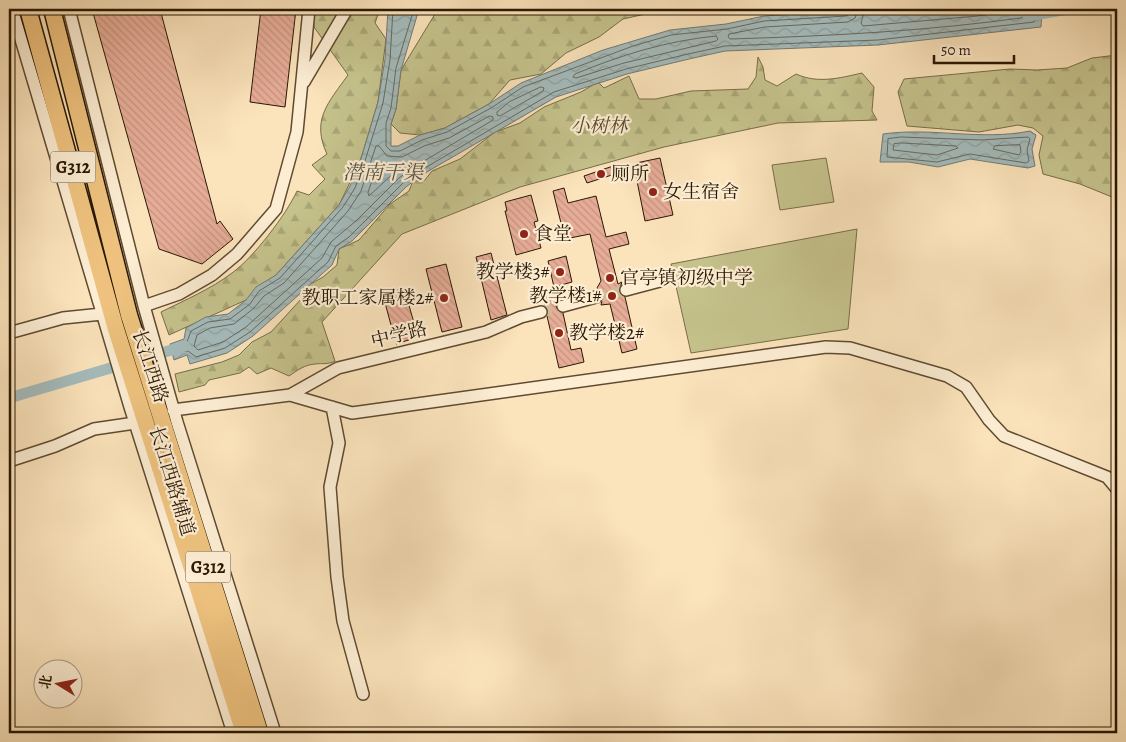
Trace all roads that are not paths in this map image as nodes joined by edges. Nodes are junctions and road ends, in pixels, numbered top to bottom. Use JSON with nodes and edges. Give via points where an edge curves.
{"nodes":[{"id":1,"x":12,"y":9,"type":"edge"},
{"id":2,"x":28,"y":9,"type":"edge"},
{"id":3,"x":52,"y":9,"type":"edge"},
{"id":4,"x":69,"y":9,"type":"edge"},
{"id":5,"x":309,"y":9,"type":"edge"},
{"id":6,"x":347,"y":9,"type":"edge"},
{"id":7,"x":301,"y":86,"type":"junction"},
{"id":8,"x":660,"y":281,"type":"dead end"},
{"id":9,"x":626,"y":290,"type":"tunnel mouth"},
{"id":10,"x":596,"y":298,"type":"tunnel mouth"},
{"id":11,"x":563,"y":306,"type":"tunnel mouth"},
{"id":12,"x":140,"y":312,"type":"junction"},
{"id":13,"x":541,"y":312,"type":"tunnel mouth"},
{"id":14,"x":102,"y":314,"type":"junction"},
{"id":15,"x":111,"y":327,"type":"junction"},
{"id":16,"x":9,"y":334,"type":"edge"},
{"id":17,"x":290,"y":395,"type":"junction"},
{"id":18,"x":149,"y":405,"type":"junction"},
{"id":19,"x":332,"y":408,"type":"junction"},
{"id":20,"x":173,"y":410,"type":"junction"},
{"id":21,"x":135,"y":423,"type":"junction"},
{"id":22,"x":9,"y":461,"type":"edge"},
{"id":23,"x":1117,"y":489,"type":"edge"},
{"id":24,"x":363,"y":694,"type":"dead end"},
{"id":25,"x":232,"y":733,"type":"edge"},
{"id":26,"x":244,"y":733,"type":"edge"},
{"id":27,"x":260,"y":733,"type":"edge"},
{"id":28,"x":274,"y":733,"type":"edge"}],
"edges":[{"from":1,"to":14,"type":"street","name":"长江西路辅道"},
{"from":2,"to":15,"type":"highway","name":"长江西路","number":"G312"},
{"from":3,"to":12,"type":"highway","name":"长江西路","number":"G312"},
{"from":4,"to":12,"type":"street","name":"长江西路辅道"},
{"from":5,"to":7,"type":"street"},
{"from":6,"to":7,"type":"street"},
{"from":7,"to":12,"type":"street","via":[[297,132],[276,209],[237,254],[212,275]]},
{"from":8,"to":9,"type":"street"},
{"from":10,"to":11,"type":"street"},
{"from":12,"to":18,"type":"highway","name":"长江西路","number":"G312"},
{"from":12,"to":20,"type":"street","name":"长江西路辅道"},
{"from":13,"to":17,"type":"street","name":"中学路","via":[[486,332],[338,368]]},
{"from":14,"to":15,"type":"street","name":"长江西路辅道"},
{"from":14,"to":16,"type":"street","via":[[63,318]]},
{"from":15,"to":18,"type":"highway","name":"长江西路","number":"G312"},
{"from":15,"to":21,"type":"street","name":"长江西路辅道"},
{"from":17,"to":19,"type":"street"},
{"from":17,"to":20,"type":"street"},
{"from":18,"to":26,"type":"highway","name":"长江西路","number":"G312"},
{"from":18,"to":27,"type":"highway","name":"长江西路","number":"G312"},
{"from":19,"to":23,"type":"street","via":[[352,413],[826,347],[850,348],[947,376],[966,387],[1004,436],[1107,478]]},
{"from":19,"to":24,"type":"street","via":[[339,443],[330,487],[337,577],[343,621]]},
{"from":20,"to":28,"type":"street","name":"长江西路辅道"},
{"from":21,"to":22,"type":"street","via":[[94,429]]},
{"from":21,"to":25,"type":"street","name":"长江西路辅道"}]}
